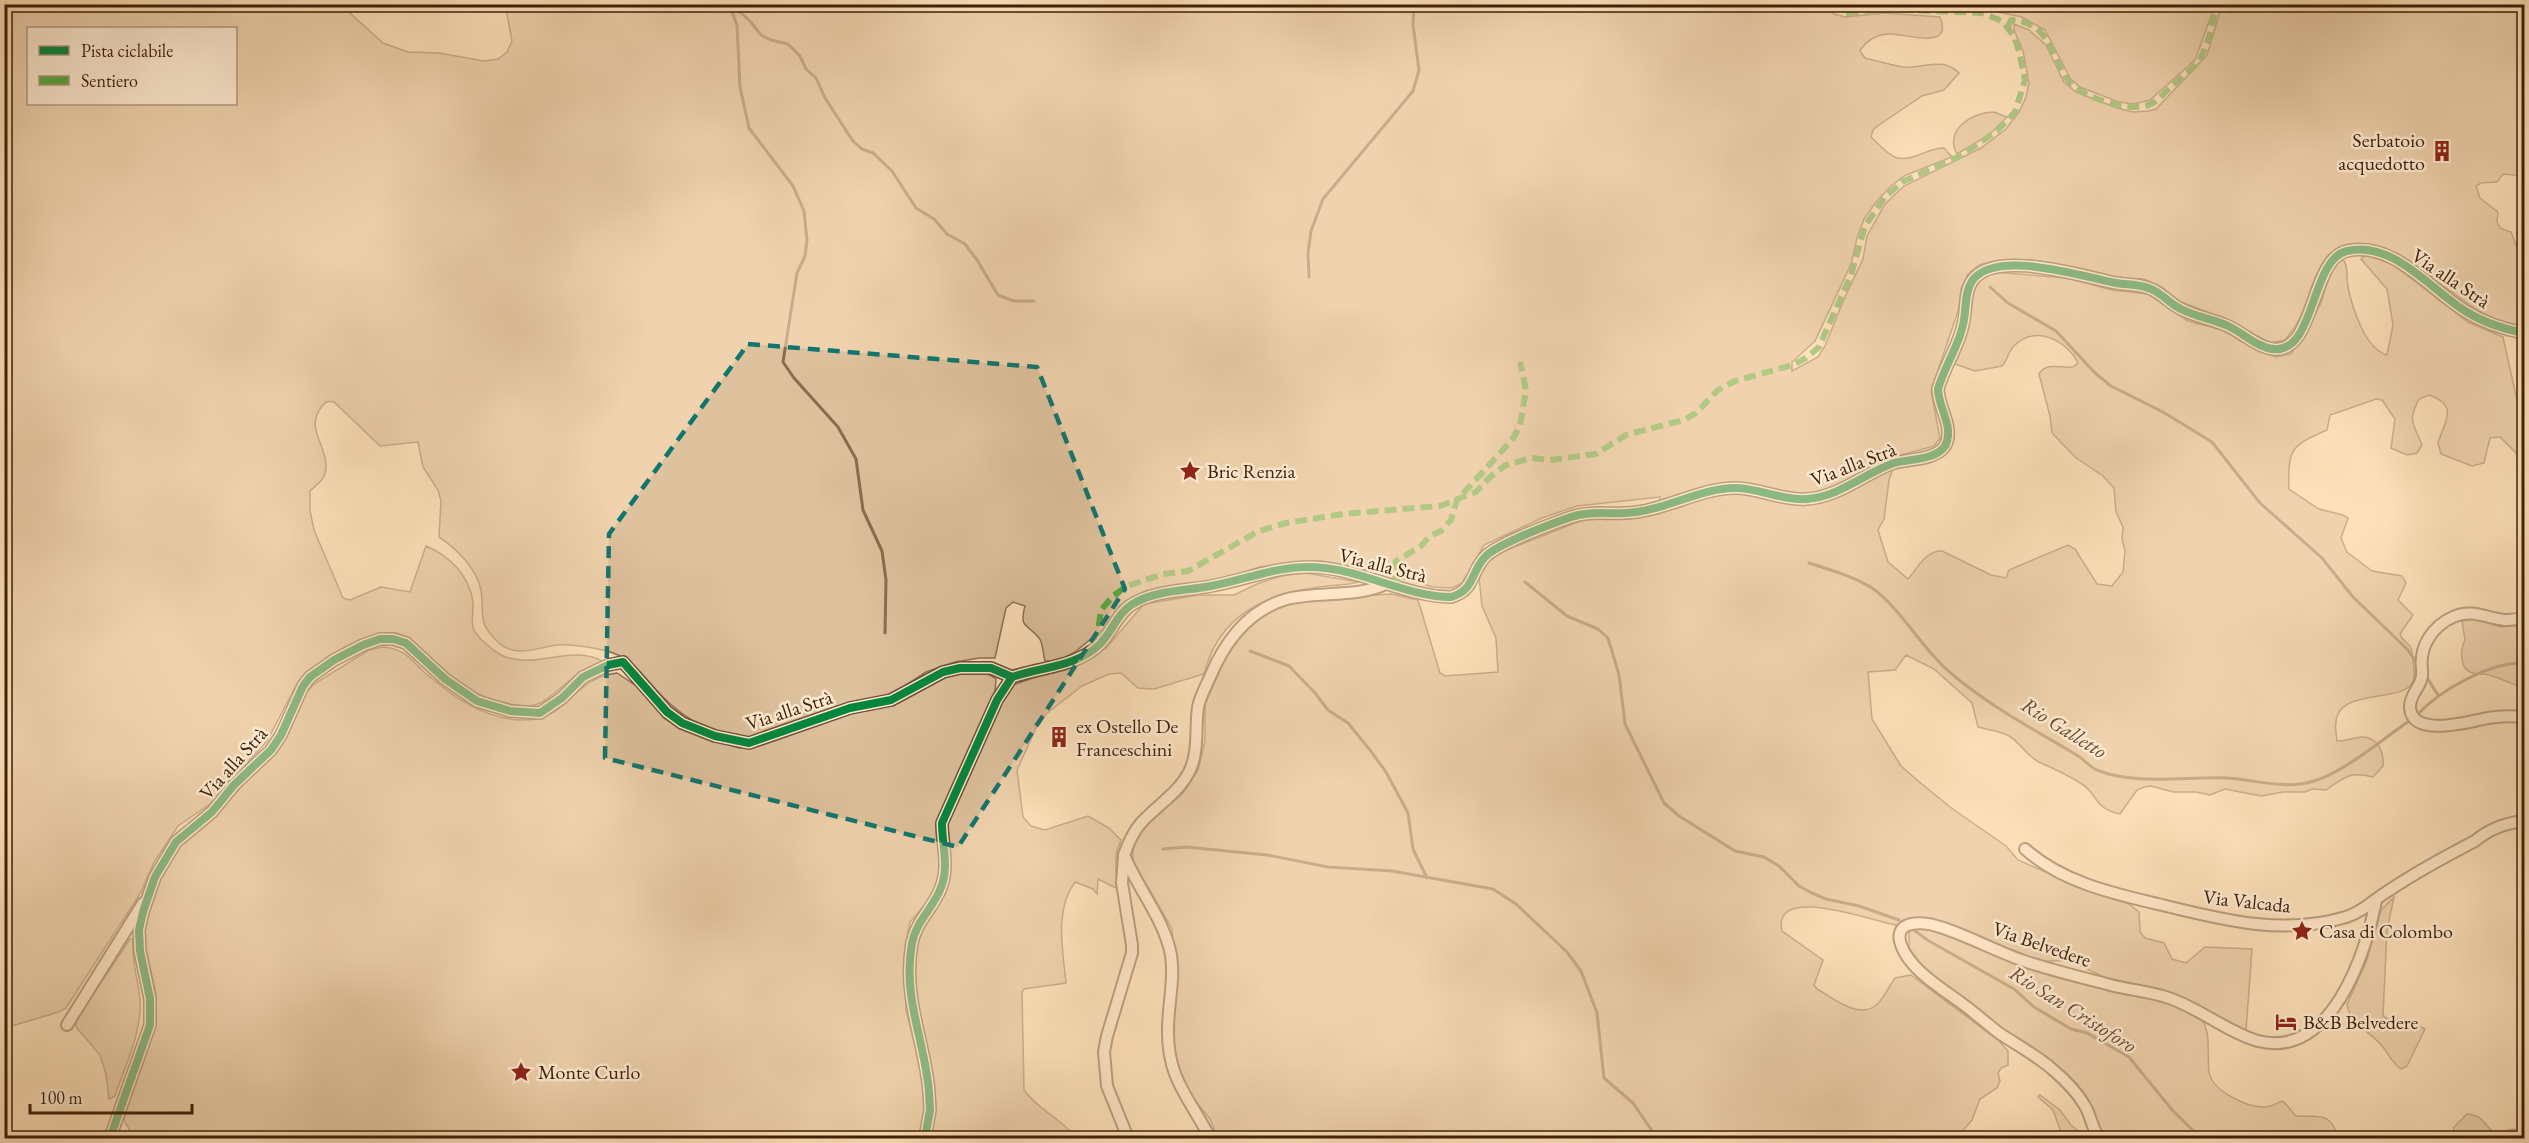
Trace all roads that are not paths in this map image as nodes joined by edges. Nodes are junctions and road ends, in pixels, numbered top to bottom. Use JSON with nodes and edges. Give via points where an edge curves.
{"nodes":[{"id":1,"x":2524,"y":333,"type":"edge"},
{"id":2,"x":1386,"y":584,"type":"junction"},
{"id":3,"x":2524,"y":617,"type":"edge"},
{"id":4,"x":1012,"y":677,"type":"junction"},
{"id":5,"x":2524,"y":717,"type":"edge"},
{"id":6,"x":2524,"y":821,"type":"edge"},
{"id":7,"x":2025,"y":849,"type":"dead end"},
{"id":8,"x":1124,"y":855,"type":"junction"},
{"id":9,"x":147,"y":898,"type":"junction"},
{"id":10,"x":2376,"y":901,"type":"junction"},
{"id":11,"x":67,"y":1025,"type":"dead end"},
{"id":12,"x":110,"y":1138,"type":"edge"},
{"id":13,"x":925,"y":1138,"type":"edge"},
{"id":14,"x":1128,"y":1138,"type":"edge"},
{"id":15,"x":1210,"y":1138,"type":"edge"},
{"id":16,"x":2100,"y":1138,"type":"edge"}],
"edges":[{"from":1,"to":2,"type":"street","name":"Via alla Strà","via":[[2490,324],[2464,310],[2403,264],[2360,249],[2345,251],[2329,263],[2294,341],[2275,349],[2228,326],[2182,310],[2149,288],[2061,270],[1992,268],[1970,283],[1960,335],[1938,388],[1948,432],[1940,452],[1879,468],[1821,497],[1794,498],[1725,488],[1651,510],[1573,516],[1491,551],[1468,586],[1451,597]]},
{"from":2,"to":4,"type":"street","name":"Via alla Strà","via":[[1336,568],[1283,568],[1152,596],[1130,606],[1089,652],[1061,665]]},
{"from":2,"to":8,"type":"street","name":"Via alla Strà","via":[[1285,600],[1247,620],[1218,657],[1198,705],[1190,771],[1179,788],[1137,829]]},
{"from":3,"to":5,"type":"street","via":[[2506,622],[2462,614],[2445,622],[2429,636],[2424,647],[2423,678],[2410,706],[2417,720],[2437,726]]},
{"from":4,"to":9,"type":"street","name":"Via alla Strà","via":[[991,668],[960,668],[944,672],[891,700],[850,708],[741,743],[676,720],[623,662],[583,677],[540,713],[526,713],[477,701],[445,679],[406,643],[380,639],[347,653],[310,677],[271,750],[212,812],[176,842]]},
{"from":4,"to":13,"type":"street","via":[[997,700],[942,823],[946,871],[940,892],[920,921],[912,943],[910,989],[929,1092]]},
{"from":6,"to":10,"type":"street","name":"Via Valcada","via":[[2483,834]]},
{"from":7,"to":10,"type":"street","name":"Via Valcada","via":[[2040,861],[2103,891],[2229,921],[2283,927],[2330,921],[2359,912]]},
{"from":8,"to":14,"type":"street","via":[[1122,883],[1132,953],[1107,1036],[1104,1064],[1112,1101]]},
{"from":8,"to":15,"type":"street","via":[[1167,941],[1171,957],[1169,1051],[1178,1085]]},
{"from":9,"to":11,"type":"street","name":"Via alla Strà"},
{"from":9,"to":12,"type":"street","name":"Via alla Strà","via":[[139,930],[150,1025]]},
{"from":10,"to":16,"type":"street","name":"Via Belvedere","via":[[2355,969],[2337,1005],[2309,1032],[2271,1043],[2248,1037],[2169,998],[2025,961],[1926,922],[1907,925],[1900,942],[1913,963],[1989,1026],[2053,1070],[2085,1106]]}]}
